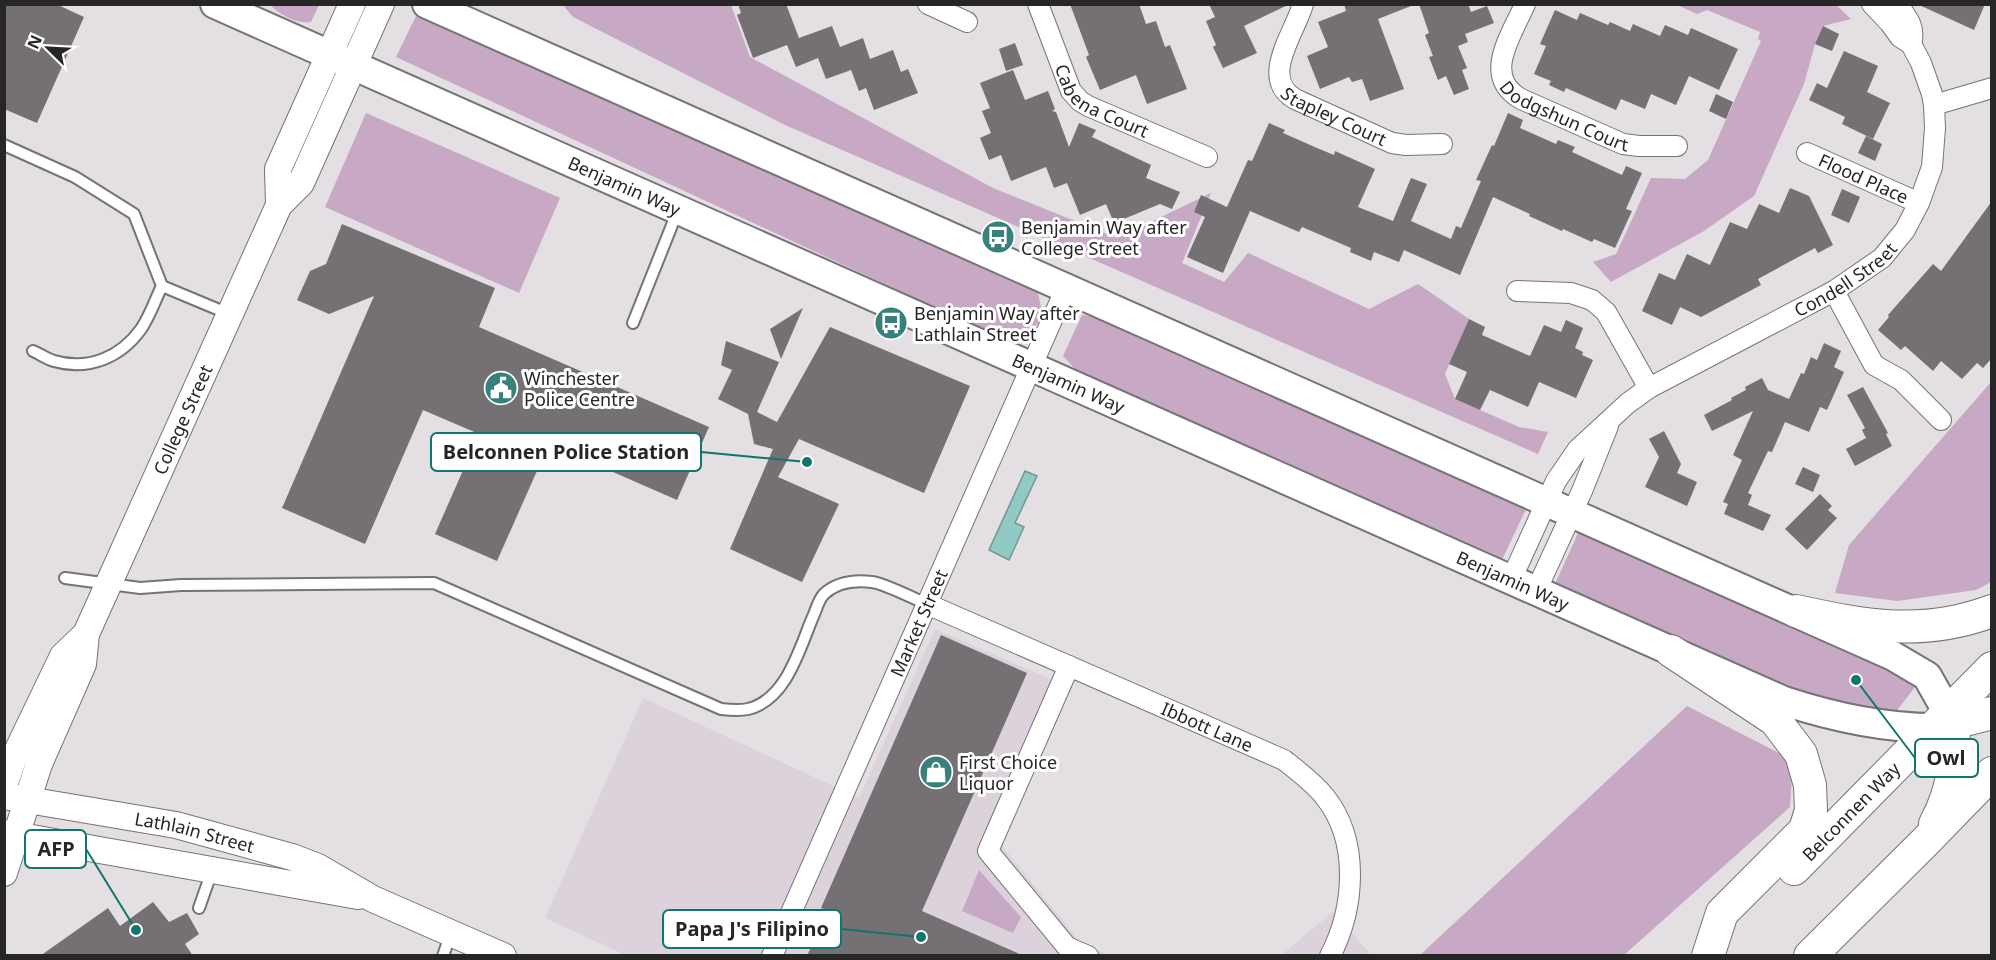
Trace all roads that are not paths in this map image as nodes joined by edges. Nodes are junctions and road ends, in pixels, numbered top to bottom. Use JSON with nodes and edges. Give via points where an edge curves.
{"nodes":[{"id":1,"x":215,"y":4,"type":"edge"},
{"id":2,"x":352,"y":4,"type":"edge"},
{"id":3,"x":381,"y":4,"type":"edge"},
{"id":4,"x":427,"y":4,"type":"edge"},
{"id":5,"x":928,"y":4,"type":"edge"},
{"id":6,"x":1038,"y":4,"type":"edge"},
{"id":7,"x":1303,"y":4,"type":"edge"},
{"id":8,"x":1525,"y":4,"type":"edge"},
{"id":9,"x":1872,"y":4,"type":"edge"},
{"id":10,"x":1897,"y":4,"type":"edge"},
{"id":11,"x":967,"y":22,"type":"dead end"},
{"id":12,"x":1911,"y":44,"type":"junction"},
{"id":13,"x":341,"y":60,"type":"junction"},
{"id":14,"x":1992,"y":88,"type":"edge"},
{"id":15,"x":1934,"y":105,"type":"junction"},
{"id":16,"x":1442,"y":144,"type":"dead end"},
{"id":17,"x":4,"y":146,"type":"edge"},
{"id":18,"x":1677,"y":146,"type":"dead end"},
{"id":19,"x":1807,"y":153,"type":"dead end"},
{"id":20,"x":1207,"y":157,"type":"dead end"},
{"id":21,"x":1919,"y":203,"type":"junction"},
{"id":22,"x":678,"y":210,"type":"junction"},
{"id":23,"x":162,"y":286,"type":"junction"},
{"id":24,"x":1066,"y":288,"type":"junction"},
{"id":25,"x":1517,"y":291,"type":"dead end"},
{"id":26,"x":1834,"y":291,"type":"junction"},
{"id":27,"x":231,"y":314,"type":"junction"},
{"id":28,"x":633,"y":323,"type":"dead end"},
{"id":29,"x":33,"y":351,"type":"dead end"},
{"id":30,"x":1032,"y":367,"type":"junction"},
{"id":31,"x":1649,"y":388,"type":"junction"},
{"id":32,"x":1941,"y":420,"type":"dead end"},
{"id":33,"x":1610,"y":421,"type":"junction"},
{"id":34,"x":1559,"y":507,"type":"junction"},
{"id":35,"x":65,"y":578,"type":"dead end"},
{"id":36,"x":108,"y":584,"type":"junction"},
{"id":37,"x":1523,"y":585,"type":"junction"},
{"id":38,"x":927,"y":604,"type":"junction"},
{"id":39,"x":1796,"y":611,"type":"junction"},
{"id":40,"x":1992,"y":611,"type":"edge"},
{"id":41,"x":86,"y":634,"type":"junction"},
{"id":42,"x":1671,"y":651,"type":"junction"},
{"id":43,"x":1069,"y":666,"type":"junction"},
{"id":44,"x":1992,"y":668,"type":"edge"},
{"id":45,"x":1992,"y":713,"type":"edge"},
{"id":46,"x":1944,"y":721,"type":"junction"},
{"id":47,"x":1992,"y":773,"type":"edge"},
{"id":48,"x":4,"y":785,"type":"edge"},
{"id":49,"x":16,"y":798,"type":"edge"},
{"id":50,"x":10,"y":834,"type":"edge"},
{"id":51,"x":1925,"y":842,"type":"junction"},
{"id":52,"x":212,"y":870,"type":"junction"},
{"id":53,"x":4,"y":873,"type":"edge"},
{"id":54,"x":373,"y":899,"type":"junction"},
{"id":55,"x":199,"y":908,"type":"dead end"},
{"id":56,"x":447,"y":944,"type":"edge"},
{"id":57,"x":1330,"y":955,"type":"edge"},
{"id":58,"x":503,"y":956,"type":"edge"},
{"id":59,"x":772,"y":956,"type":"edge"},
{"id":60,"x":1088,"y":956,"type":"edge"},
{"id":61,"x":1709,"y":956,"type":"edge"},
{"id":62,"x":1810,"y":956,"type":"edge"}],
"edges":[{"from":1,"to":13,"type":"main road","name":"Benjamin Way"},
{"from":2,"to":13,"type":"street","name":"College Street"},
{"from":3,"to":13,"type":"street","name":"College Street"},
{"from":4,"to":24,"type":"main road"},
{"from":5,"to":11,"type":"street"},
{"from":6,"to":20,"type":"street","name":"Cabena Court","via":[[1069,86],[1080,101]]},
{"from":7,"to":16,"type":"street","name":"Stapley Court","via":[[1278,69],[1286,92],[1387,141]]},
{"from":8,"to":18,"type":"street","name":"Dodgshun Court","via":[[1501,59],[1502,77],[1510,91],[1618,142]]},
{"from":9,"to":12,"type":"street","name":"Condell Street"},
{"from":10,"to":12,"type":"street","name":"Condell Street","via":[[1914,32]]},
{"from":12,"to":15,"type":"street","name":"Condell Street"},
{"from":13,"to":22,"type":"main road","name":"Benjamin Way"},
{"from":13,"to":27,"type":"street","name":"College Street","via":[[301,183],[279,205]]},
{"from":14,"to":15,"type":"street"},
{"from":15,"to":21,"type":"street","name":"Condell Street","via":[[1932,167]]},
{"from":17,"to":23,"type":"lane","via":[[75,177],[134,214]]},
{"from":19,"to":21,"type":"street","name":"Flood Place"},
{"from":21,"to":26,"type":"street","name":"Condell Street","via":[[1905,230],[1882,258]]},
{"from":22,"to":28,"type":"lane"},
{"from":22,"to":30,"type":"main road","name":"Benjamin Way"},
{"from":23,"to":27,"type":"lane"},
{"from":23,"to":29,"type":"lane","via":[[142,327],[116,354],[76,364],[54,361]]},
{"from":24,"to":30,"type":"street","name":"Market Street"},
{"from":24,"to":34,"type":"main road"},
{"from":25,"to":31,"type":"street","via":[[1571,293],[1592,300],[1606,312]]},
{"from":26,"to":31,"type":"street","name":"Condell Street"},
{"from":26,"to":32,"type":"street","via":[[1874,365],[1901,380]]},
{"from":27,"to":36,"type":"street","name":"College Street"},
{"from":30,"to":37,"type":"main road","name":"Benjamin Way"},
{"from":30,"to":38,"type":"street","name":"Market Street"},
{"from":31,"to":33,"type":"street","name":"Condell Street"},
{"from":33,"to":34,"type":"street","name":"Condell Street"},
{"from":33,"to":34,"type":"street","name":"Condell Street","via":[[1578,449],[1556,481]]},
{"from":34,"to":37,"type":"street","name":"Condell Street"},
{"from":34,"to":37,"type":"street","name":"Condell Street"},
{"from":34,"to":39,"type":"main road"},
{"from":35,"to":36,"type":"lane"},
{"from":36,"to":38,"type":"lane","via":[[141,588],[434,583],[721,709],[738,711],[765,701],[780,688],[822,595],[837,585],[874,582]]},
{"from":36,"to":41,"type":"street","name":"College Street"},
{"from":37,"to":42,"type":"main road","name":"Benjamin Way"},
{"from":38,"to":43,"type":"street","name":"Ibbott Lane"},
{"from":38,"to":59,"type":"street","name":"Market Street"},
{"from":39,"to":40,"type":"main road","via":[[1893,627],[1927,627]]},
{"from":39,"to":46,"type":"main road","via":[[1921,671],[1932,681]]},
{"from":41,"to":48,"type":"street","name":"College Street","via":[[63,656]]},
{"from":41,"to":49,"type":"street","name":"College Street","via":[[83,664],[39,765]]},
{"from":42,"to":46,"type":"main road","name":"Benjamin Way","via":[[1814,711],[1890,726]]},
{"from":42,"to":61,"type":"main road","via":[[1776,720],[1801,754],[1810,784],[1811,810],[1805,830],[1722,913]]},
{"from":43,"to":57,"type":"street","name":"Ibbott Lane","via":[[1284,760],[1317,788],[1338,816],[1350,858],[1350,891]]},
{"from":43,"to":60,"type":"street","via":[[988,851],[1067,947]]},
{"from":44,"to":46,"type":"main road","name":"Belconnen Way"},
{"from":45,"to":46,"type":"main road"},
{"from":46,"to":51,"type":"main road","via":[[1954,753],[1953,772],[1944,807]]},
{"from":46,"to":61,"type":"main road","name":"Belconnen Way"},
{"from":47,"to":51,"type":"main road"},
{"from":49,"to":50,"type":"street","name":"College Street"},
{"from":49,"to":54,"type":"street","name":"Lathlain Street","via":[[176,825],[292,857],[318,867]]},
{"from":50,"to":52,"type":"street","name":"Lathlain Street"},
{"from":50,"to":53,"type":"street","name":"College Street"},
{"from":51,"to":62,"type":"main road"},
{"from":52,"to":54,"type":"street","name":"Lathlain Street"},
{"from":52,"to":55,"type":"lane"},
{"from":54,"to":56,"type":"street","name":"Lathlain Street"},
{"from":56,"to":58,"type":"street","name":"Lathlain Street"}]}
